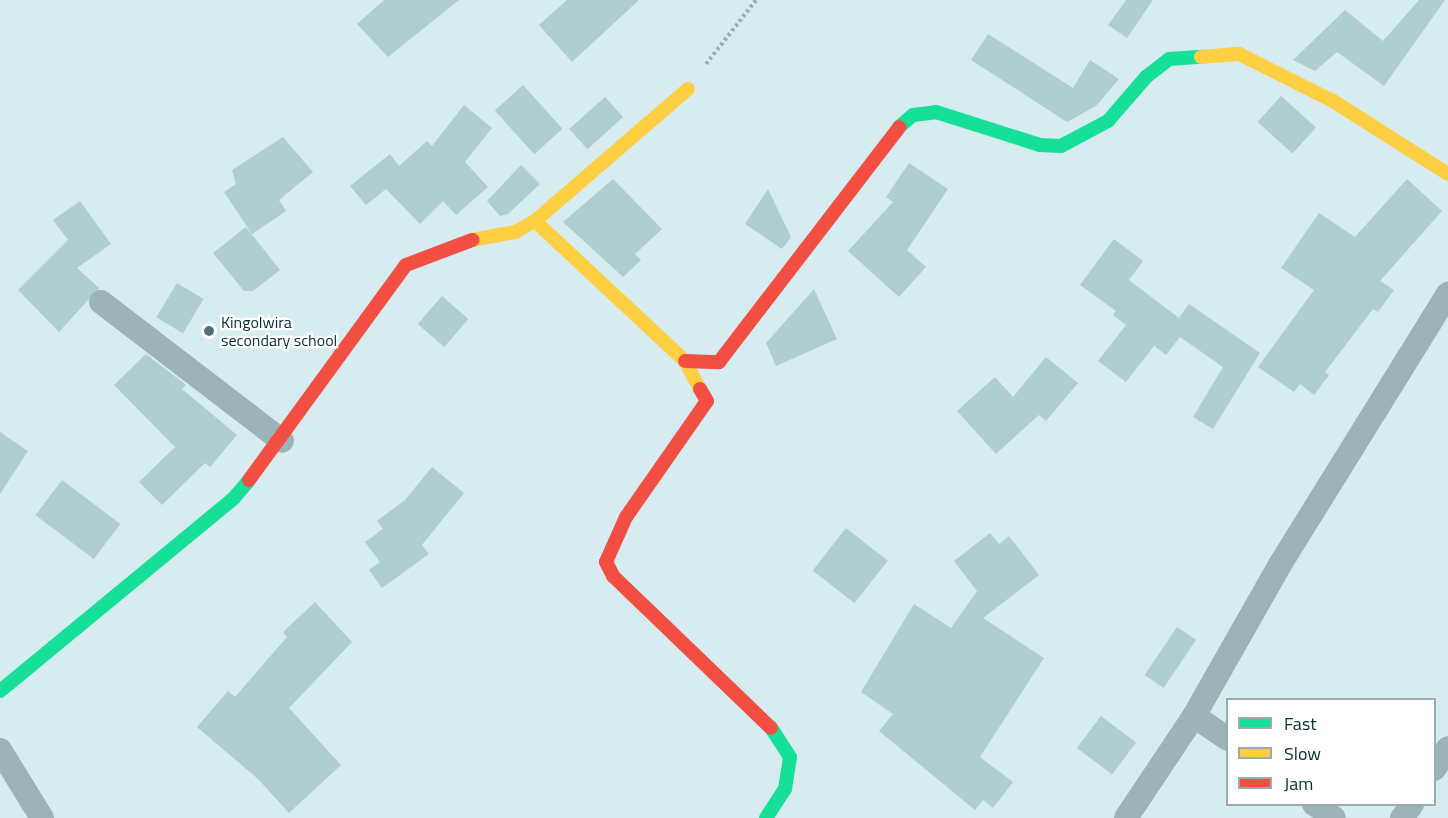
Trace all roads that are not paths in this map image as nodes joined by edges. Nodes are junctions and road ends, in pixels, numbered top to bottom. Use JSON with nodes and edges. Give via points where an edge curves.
{"nodes":[{"id":1,"x":688,"y":89,"type":"road end"},
{"id":2,"x":1448,"y":174,"type":"edge"},
{"id":3,"x":535,"y":221,"type":"junction"},
{"id":4,"x":1448,"y":294,"type":"edge"},
{"id":5,"x":101,"y":302,"type":"dead end"},
{"id":6,"x":685,"y":361,"type":"junction"},
{"id":7,"x":282,"y":441,"type":"junction"},
{"id":8,"x":0,"y":691,"type":"edge"},
{"id":9,"x":1194,"y":716,"type":"junction"},
{"id":10,"x":1226,"y":738,"type":"edge"},
{"id":11,"x":1448,"y":748,"type":"edge"},
{"id":12,"x":0,"y":750,"type":"edge"},
{"id":13,"x":1436,"y":766,"type":"edge"},
{"id":14,"x":1317,"y":806,"type":"edge"},
{"id":15,"x":42,"y":818,"type":"edge"},
{"id":16,"x":766,"y":818,"type":"edge"},
{"id":17,"x":1126,"y":818,"type":"edge"},
{"id":18,"x":1334,"y":818,"type":"edge"}],
"edges":[{"from":1,"to":3,"type":"street"},
{"from":2,"to":6,"type":"street","via":[[1333,101],[1239,54],[1169,59],[1146,77],[1108,122],[1061,146],[1040,145],[936,112],[913,115],[895,131],[719,362]]},
{"from":3,"to":6,"type":"street"},
{"from":3,"to":7,"type":"street","via":[[515,232],[479,238],[405,264],[330,363]]},
{"from":4,"to":9,"type":"street","via":[[1281,563]]},
{"from":5,"to":7,"type":"street"},
{"from":6,"to":16,"type":"street","via":[[707,401],[669,450],[626,517],[606,562],[613,576],[769,725],[790,757],[784,789]]},
{"from":7,"to":8,"type":"street","via":[[234,498]]},
{"from":9,"to":10,"type":"street"},
{"from":9,"to":17,"type":"street"},
{"from":11,"to":13,"type":"street"},
{"from":12,"to":15,"type":"street"},
{"from":14,"to":18,"type":"street"}]}
